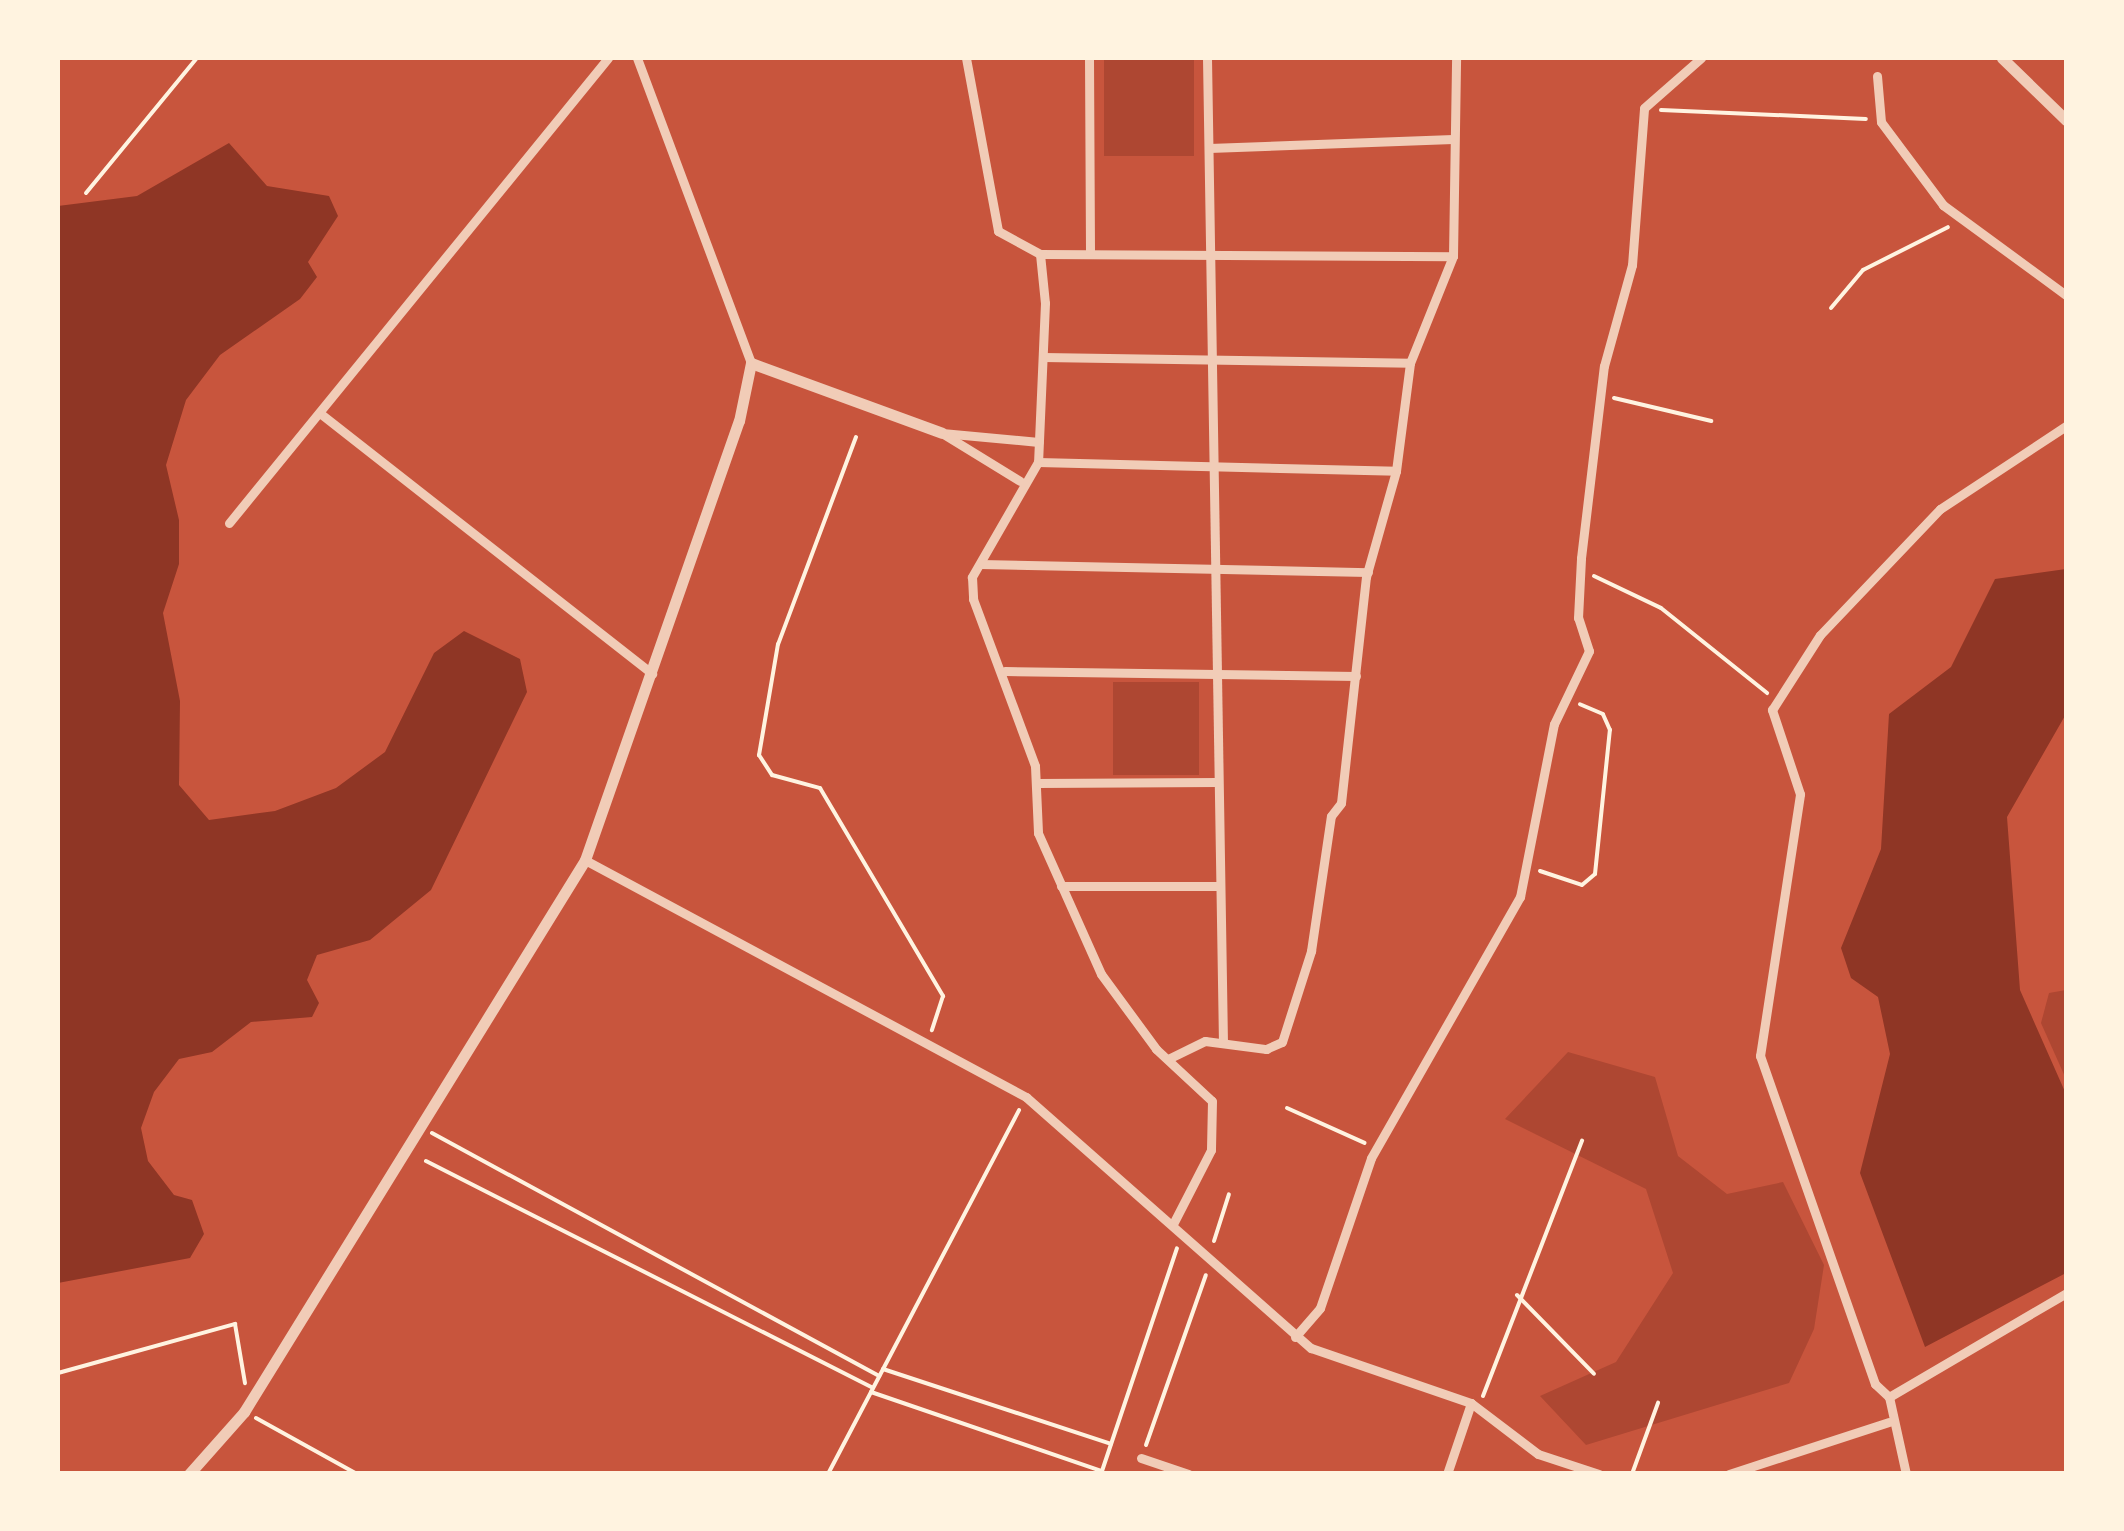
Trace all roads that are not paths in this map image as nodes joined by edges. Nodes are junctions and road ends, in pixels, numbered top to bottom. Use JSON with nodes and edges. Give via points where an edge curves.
{"nodes":[{"id":1,"x":608,"y":58,"type":"edge"},
{"id":2,"x":636,"y":58,"type":"edge"},
{"id":3,"x":966,"y":58,"type":"edge"},
{"id":4,"x":1089,"y":58,"type":"edge"},
{"id":5,"x":1207,"y":58,"type":"edge"},
{"id":6,"x":1456,"y":58,"type":"edge"},
{"id":7,"x":1700,"y":58,"type":"edge"},
{"id":8,"x":2003,"y":58,"type":"edge"},
{"id":9,"x":1877,"y":76,"type":"dead end"},
{"id":10,"x":2066,"y":120,"type":"edge"},
{"id":11,"x":1453,"y":139,"type":"junction"},
{"id":12,"x":1208,"y":148,"type":"junction"},
{"id":13,"x":1040,"y":254,"type":"junction"},
{"id":14,"x":1090,"y":254,"type":"junction"},
{"id":15,"x":1210,"y":256,"type":"junction"},
{"id":16,"x":1453,"y":256,"type":"junction"},
{"id":17,"x":2066,"y":294,"type":"edge"},
{"id":18,"x":1042,"y":357,"type":"junction"},
{"id":19,"x":1212,"y":360,"type":"junction"},
{"id":20,"x":752,"y":362,"type":"junction"},
{"id":21,"x":1410,"y":363,"type":"junction"},
{"id":22,"x":320,"y":414,"type":"junction"},
{"id":23,"x":2066,"y":426,"type":"edge"},
{"id":24,"x":942,"y":433,"type":"junction"},
{"id":25,"x":1039,"y":442,"type":"junction"},
{"id":26,"x":1038,"y":462,"type":"junction"},
{"id":27,"x":1214,"y":468,"type":"junction"},
{"id":28,"x":1396,"y":471,"type":"junction"},
{"id":29,"x":1020,"y":481,"type":"junction"},
{"id":30,"x":228,"y":523,"type":"dead end"},
{"id":31,"x":980,"y":564,"type":"junction"},
{"id":32,"x":1216,"y":570,"type":"junction"},
{"id":33,"x":1368,"y":572,"type":"junction"},
{"id":34,"x":1005,"y":672,"type":"junction"},
{"id":35,"x":652,"y":674,"type":"junction"},
{"id":36,"x":1218,"y":676,"type":"junction"},
{"id":37,"x":1356,"y":676,"type":"junction"},
{"id":38,"x":1218,"y":782,"type":"junction"},
{"id":39,"x":1036,"y":783,"type":"junction"},
{"id":40,"x":585,"y":860,"type":"junction"},
{"id":41,"x":1062,"y":886,"type":"junction"},
{"id":42,"x":1220,"y":886,"type":"junction"},
{"id":43,"x":1223,"y":1041,"type":"junction"},
{"id":44,"x":1170,"y":1058,"type":"junction"},
{"id":45,"x":1173,"y":1224,"type":"junction"},
{"id":46,"x":2066,"y":1293,"type":"edge"},
{"id":47,"x":1295,"y":1337,"type":"junction"},
{"id":48,"x":1889,"y":1397,"type":"junction"},
{"id":49,"x":1474,"y":1404,"type":"junction"},
{"id":50,"x":1889,"y":1422,"type":"junction"},
{"id":51,"x":1141,"y":1458,"type":"road end"},
{"id":52,"x":189,"y":1474,"type":"edge"},
{"id":53,"x":1188,"y":1474,"type":"edge"},
{"id":54,"x":1447,"y":1474,"type":"edge"},
{"id":55,"x":1599,"y":1474,"type":"edge"},
{"id":56,"x":1728,"y":1474,"type":"edge"},
{"id":57,"x":1906,"y":1474,"type":"edge"}],
"edges":[{"from":1,"to":22,"type":"street"},
{"from":2,"to":20,"type":"street"},
{"from":3,"to":13,"type":"street","via":[[998,231]]},
{"from":4,"to":14,"type":"street"},
{"from":5,"to":12,"type":"street"},
{"from":6,"to":11,"type":"street"},
{"from":7,"to":47,"type":"street","via":[[1644,108],[1632,265],[1601,395],[1580,574],[1589,651],[1566,698],[1520,897],[1376,1150],[1320,1308]]},
{"from":8,"to":10,"type":"street"},
{"from":9,"to":17,"type":"street","via":[[1881,122],[1959,221]]},
{"from":11,"to":12,"type":"street"},
{"from":11,"to":16,"type":"street"},
{"from":12,"to":15,"type":"street"},
{"from":13,"to":14,"type":"street"},
{"from":13,"to":18,"type":"street"},
{"from":14,"to":15,"type":"street"},
{"from":15,"to":16,"type":"street"},
{"from":15,"to":19,"type":"street"},
{"from":16,"to":21,"type":"street"},
{"from":18,"to":19,"type":"street"},
{"from":18,"to":25,"type":"street"},
{"from":19,"to":21,"type":"street"},
{"from":19,"to":27,"type":"street"},
{"from":20,"to":24,"type":"street"},
{"from":20,"to":35,"type":"street"},
{"from":21,"to":28,"type":"street"},
{"from":22,"to":30,"type":"street"},
{"from":22,"to":35,"type":"street"},
{"from":23,"to":48,"type":"street","via":[[1940,509],[1820,635],[1776,697],[1770,724],[1800,794],[1760,1056],[1875,1384]]},
{"from":24,"to":25,"type":"street"},
{"from":24,"to":29,"type":"street"},
{"from":25,"to":26,"type":"street"},
{"from":26,"to":27,"type":"street"},
{"from":26,"to":29,"type":"street"},
{"from":27,"to":28,"type":"street"},
{"from":27,"to":32,"type":"street"},
{"from":28,"to":33,"type":"street"},
{"from":29,"to":31,"type":"street"},
{"from":31,"to":32,"type":"street"},
{"from":31,"to":34,"type":"street","via":[[973,600]]},
{"from":32,"to":33,"type":"street"},
{"from":32,"to":36,"type":"street"},
{"from":33,"to":37,"type":"street"},
{"from":34,"to":36,"type":"street"},
{"from":34,"to":39,"type":"street"},
{"from":35,"to":40,"type":"street"},
{"from":36,"to":37,"type":"street"},
{"from":36,"to":38,"type":"street"},
{"from":37,"to":43,"type":"street","via":[[1341,802],[1282,1042],[1266,1049]]},
{"from":38,"to":39,"type":"street"},
{"from":38,"to":42,"type":"street"},
{"from":39,"to":41,"type":"street","via":[[1038,833]]},
{"from":40,"to":45,"type":"street","via":[[1026,1097]]},
{"from":40,"to":52,"type":"street","via":[[244,1412]]},
{"from":41,"to":42,"type":"street"},
{"from":41,"to":44,"type":"street","via":[[1100,974]]},
{"from":42,"to":43,"type":"street"},
{"from":43,"to":44,"type":"street"},
{"from":44,"to":45,"type":"street","via":[[1213,1109],[1211,1150]]},
{"from":45,"to":47,"type":"street"},
{"from":46,"to":48,"type":"street"},
{"from":47,"to":49,"type":"street"},
{"from":48,"to":50,"type":"street"},
{"from":49,"to":54,"type":"street"},
{"from":49,"to":55,"type":"street","via":[[1538,1454]]},
{"from":50,"to":56,"type":"street"},
{"from":50,"to":57,"type":"street"},
{"from":51,"to":53,"type":"street"}]}
